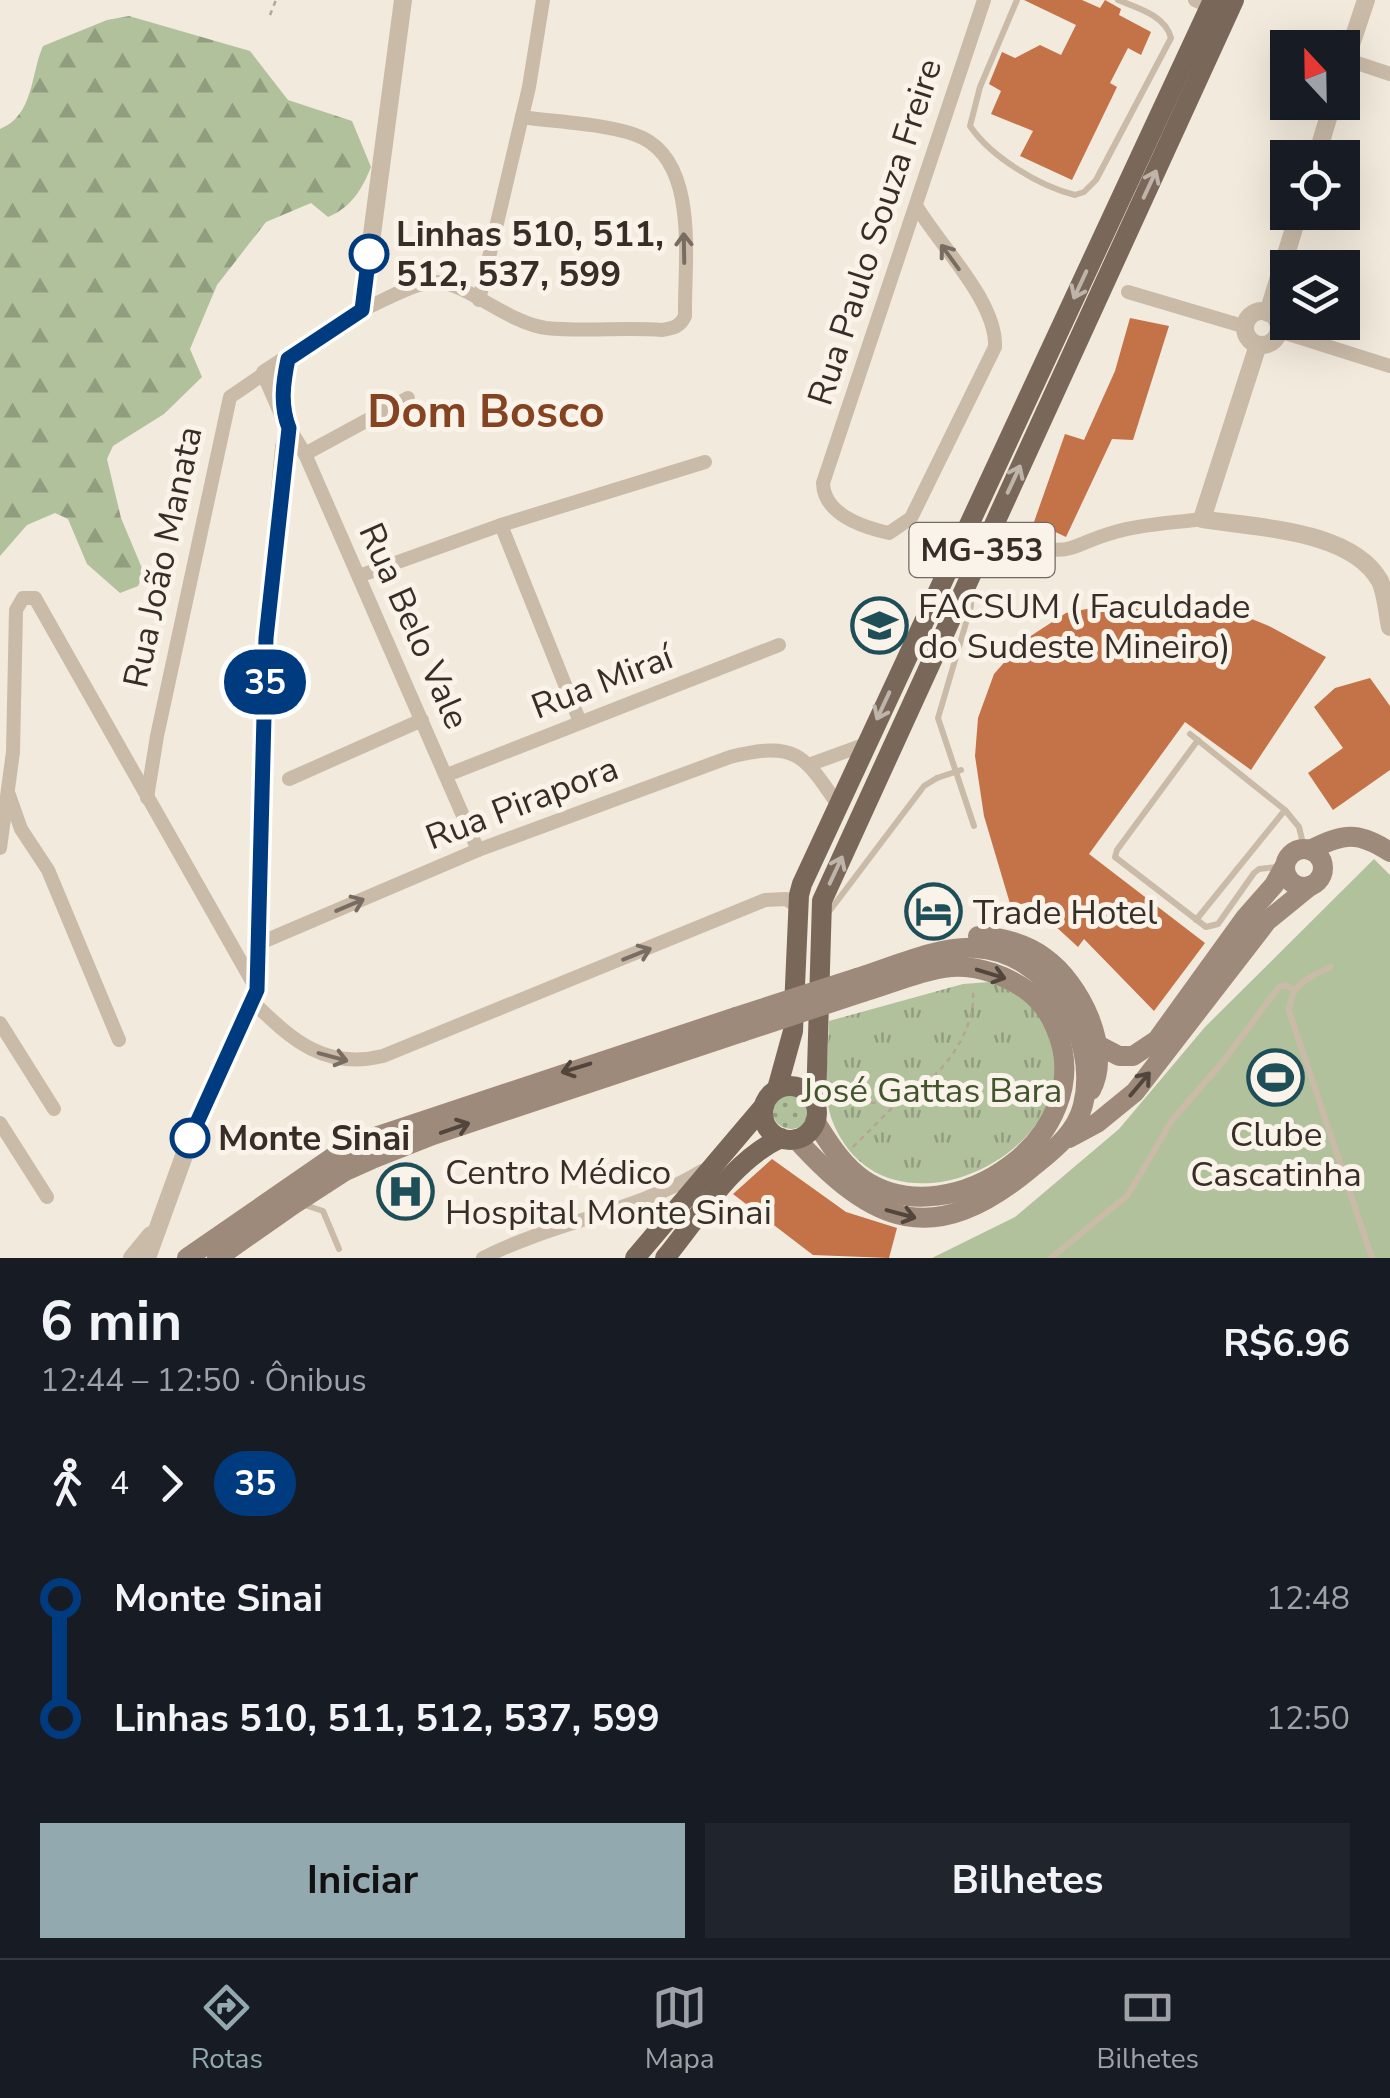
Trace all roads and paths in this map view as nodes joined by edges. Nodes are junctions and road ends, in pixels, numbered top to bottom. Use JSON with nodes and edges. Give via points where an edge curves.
{"nodes":[{"id":1,"x":276,"y":0,"type":"edge"},
{"id":2,"x":403,"y":0,"type":"edge"},
{"id":3,"x":544,"y":0,"type":"edge"},
{"id":4,"x":984,"y":0,"type":"edge"},
{"id":5,"x":1018,"y":0,"type":"edge"},
{"id":6,"x":1118,"y":0,"type":"edge"},
{"id":7,"x":1366,"y":0,"type":"edge"},
{"id":8,"x":1216,"y":4,"type":"edge"},
{"id":9,"x":270,"y":15,"type":"dead end"},
{"id":10,"x":1356,"y":30,"type":"edge"},
{"id":11,"x":1360,"y":67,"type":"edge"},
{"id":12,"x":1390,"y":74,"type":"edge"},
{"id":13,"x":522,"y":117,"type":"junction"},
{"id":14,"x":917,"y":207,"type":"junction"},
{"id":15,"x":1293,"y":230,"type":"edge"},
{"id":16,"x":1128,"y":292,"type":"dead end"},
{"id":17,"x":479,"y":300,"type":"junction"},
{"id":18,"x":362,"y":310,"type":"junction"},
{"id":19,"x":1268,"y":312,"type":"joint"},
{"id":20,"x":1246,"y":327,"type":"junction"},
{"id":21,"x":1274,"y":340,"type":"edge"},
{"id":22,"x":1308,"y":340,"type":"edge"},
{"id":23,"x":1258,"y":344,"type":"junction"},
{"id":24,"x":288,"y":359,"type":"junction"},
{"id":25,"x":1390,"y":366,"type":"edge"},
{"id":26,"x":265,"y":372,"type":"junction"},
{"id":27,"x":408,"y":398,"type":"dead end"},
{"id":28,"x":286,"y":421,"type":"junction"},
{"id":29,"x":305,"y":454,"type":"junction"},
{"id":30,"x":705,"y":462,"type":"dead end"},
{"id":31,"x":1202,"y":519,"type":"junction"},
{"id":32,"x":501,"y":525,"type":"junction"},
{"id":33,"x":1017,"y":537,"type":"dead end"},
{"id":34,"x":358,"y":576,"type":"junction"},
{"id":35,"x":969,"y":578,"type":"junction"},
{"id":36,"x":1390,"y":626,"type":"edge"},
{"id":37,"x":779,"y":645,"type":"dead end"},
{"id":38,"x":422,"y":720,"type":"junction"},
{"id":39,"x":580,"y":722,"type":"junction"},
{"id":40,"x":1190,"y":734,"type":"dead end"},
{"id":41,"x":1198,"y":740,"type":"junction"},
{"id":42,"x":866,"y":744,"type":"junction"},
{"id":43,"x":811,"y":764,"type":"junction"},
{"id":44,"x":972,"y":767,"type":"dead end"},
{"id":45,"x":447,"y":776,"type":"junction"},
{"id":46,"x":289,"y":779,"type":"dead end"},
{"id":47,"x":8,"y":793,"type":"junction"},
{"id":48,"x":147,"y":799,"type":"junction"},
{"id":49,"x":838,"y":804,"type":"junction"},
{"id":50,"x":1285,"y":810,"type":"junction"},
{"id":51,"x":974,"y":826,"type":"dead end"},
{"id":52,"x":1362,"y":836,"type":"junction"},
{"id":53,"x":0,"y":848,"type":"edge"},
{"id":54,"x":1308,"y":849,"type":"junction"},
{"id":55,"x":478,"y":850,"type":"junction"},
{"id":56,"x":1390,"y":852,"type":"edge"},
{"id":57,"x":1284,"y":867,"type":"junction"},
{"id":58,"x":1316,"y":880,"type":"junction"},
{"id":59,"x":799,"y":906,"type":"junction"},
{"id":60,"x":820,"y":920,"type":"junction"},
{"id":61,"x":1196,"y":920,"type":"junction"},
{"id":62,"x":260,"y":943,"type":"junction"},
{"id":63,"x":1330,"y":967,"type":"dead end"},
{"id":64,"x":880,"y":971,"type":"junction"},
{"id":65,"x":860,"y":985,"type":"junction"},
{"id":66,"x":1294,"y":990,"type":"junction"},
{"id":67,"x":973,"y":992,"type":"dead end"},
{"id":68,"x":255,"y":997,"type":"junction"},
{"id":69,"x":0,"y":1023,"type":"edge"},
{"id":70,"x":739,"y":1025,"type":"junction"},
{"id":71,"x":119,"y":1040,"type":"dead end"},
{"id":72,"x":1096,"y":1044,"type":"junction"},
{"id":73,"x":904,"y":1096,"type":"junction"},
{"id":74,"x":771,"y":1097,"type":"junction"},
{"id":75,"x":816,"y":1105,"type":"junction"},
{"id":76,"x":1083,"y":1106,"type":"junction"},
{"id":77,"x":54,"y":1109,"type":"dead end"},
{"id":78,"x":0,"y":1124,"type":"edge"},
{"id":79,"x":788,"y":1138,"type":"junction"},
{"id":80,"x":1063,"y":1142,"type":"junction"},
{"id":81,"x":841,"y":1158,"type":"junction"},
{"id":82,"x":711,"y":1165,"type":"junction"},
{"id":83,"x":47,"y":1197,"type":"dead end"},
{"id":84,"x":294,"y":1204,"type":"junction"},
{"id":85,"x":339,"y":1248,"type":"dead end"},
{"id":86,"x":145,"y":1257,"type":"edge"},
{"id":87,"x":187,"y":1258,"type":"edge"},
{"id":88,"x":217,"y":1258,"type":"edge"},
{"id":89,"x":482,"y":1258,"type":"edge"},
{"id":90,"x":636,"y":1258,"type":"edge"},
{"id":91,"x":666,"y":1258,"type":"edge"},
{"id":92,"x":1050,"y":1258,"type":"edge"},
{"id":93,"x":1372,"y":1258,"type":"edge"}],
"edges":[{"from":1,"to":9,"type":"path"},
{"from":2,"to":18,"type":"street"},
{"from":3,"to":13,"type":"street"},
{"from":4,"to":14,"type":"street","name":"Rua Paulo Souza Freire"},
{"from":5,"to":6,"type":"lane","via":[[970,126],[1036,179],[1075,195],[1096,180],[1171,38],[1167,26]]},
{"from":7,"to":10,"type":"street"},
{"from":35,"to":8,"type":"main road","number":"MG-353","one_way":true},
{"from":8,"to":42,"type":"main road","number":"MG-353","one_way":true},
{"from":11,"to":12,"type":"street"},
{"from":13,"to":17,"type":"street"},
{"from":17,"to":13,"type":"street","one_way":true,"via":[[545,328],[662,330],[675,328],[685,316],[683,195],[676,171],[659,150],[627,132]]},
{"from":14,"to":14,"type":"street","name":"Rua Paulo Souza Freire","one_way":true,"via":[[823,484],[835,510],[889,533],[912,518],[995,347],[990,310]]},
{"from":15,"to":19,"type":"street"},
{"from":16,"to":20,"type":"street"},
{"from":17,"to":18,"type":"street","via":[[437,282]]},
{"from":18,"to":24,"type":"street","name":"Rua João Manata"},
{"from":19,"to":20,"type":"street","via":[[1252,316]]},
{"from":20,"to":23,"type":"street"},
{"from":21,"to":23,"type":"street"},
{"from":22,"to":25,"type":"street"},
{"from":23,"to":31,"type":"street"},
{"from":24,"to":26,"type":"street","name":"Rua João Manata"},
{"from":24,"to":28,"type":"street","via":[[282,389]]},
{"from":26,"to":28,"type":"street"},
{"from":26,"to":48,"type":"street","name":"Rua João Manata","via":[[230,397]]},
{"from":27,"to":29,"type":"street"},
{"from":28,"to":29,"type":"street","name":"Rua Belo Vale"},
{"from":28,"to":62,"type":"street","via":[[266,638]]},
{"from":29,"to":34,"type":"street","name":"Rua Belo Vale"},
{"from":30,"to":32,"type":"street"},
{"from":31,"to":33,"type":"street","via":[[1112,532],[1076,549],[1038,547]]},
{"from":31,"to":36,"type":"street","via":[[1323,539],[1361,558],[1381,582]]},
{"from":32,"to":34,"type":"street"},
{"from":32,"to":39,"type":"street"},
{"from":34,"to":38,"type":"street","name":"Rua Belo Vale"},
{"from":35,"to":51,"type":"lane","via":[[970,606],[938,718]]},
{"from":60,"to":35,"type":"main road","number":"MG-353","one_way":true,"via":[[826,890]]},
{"from":37,"to":39,"type":"street","name":"Rua Miraí"},
{"from":38,"to":45,"type":"street","name":"Rua Belo Vale"},
{"from":38,"to":46,"type":"street"},
{"from":39,"to":45,"type":"street","name":"Rua Miraí"},
{"from":40,"to":41,"type":"lane"},
{"from":41,"to":50,"type":"lane"},
{"from":41,"to":61,"type":"lane","via":[[1115,856]]},
{"from":42,"to":43,"type":"street"},
{"from":42,"to":49,"type":"main road","number":"MG-353"},
{"from":43,"to":49,"type":"street"},
{"from":43,"to":55,"type":"street","name":"Rua Pirapora","via":[[779,750],[757,750]]},
{"from":44,"to":60,"type":"lane","bridge":true,"via":[[924,786]]},
{"from":45,"to":55,"type":"street","name":"Rua Belo Vale"},
{"from":47,"to":48,"type":"street","via":[[16,610],[23,598],[34,598]]},
{"from":47,"to":53,"type":"street"},
{"from":47,"to":71,"type":"street"},
{"from":48,"to":68,"type":"street"},
{"from":49,"to":59,"type":"main road","number":"MG-353","via":[[802,884]]},
{"from":50,"to":54,"type":"lane"},
{"from":50,"to":61,"type":"lane"},
{"from":52,"to":54,"type":"main road","via":[[1336,837]]},
{"from":52,"to":56,"type":"main road"},
{"from":52,"to":58,"type":"main road"},
{"from":54,"to":57,"type":"main road","via":[[1288,856]]},
{"from":54,"to":58,"type":"main road","via":[[1322,862]]},
{"from":62,"to":55,"type":"street","name":"Rua Pirapora","one_way":true},
{"from":57,"to":58,"type":"main road","via":[[1292,884]]},
{"from":57,"to":61,"type":"lane","via":[[1254,873],[1218,924],[1206,927]]},
{"from":57,"to":72,"type":"main road","via":[[1156,1040],[1132,1056]]},
{"from":80,"to":58,"type":"main road","one_way":true,"via":[[1135,1092],[1267,921]]},
{"from":68,"to":59,"type":"street","one_way":true,"via":[[316,1052],[364,1060],[764,900]]},
{"from":59,"to":74,"type":"main road","number":"MG-353","via":[[794,1030]]},
{"from":60,"to":75,"type":"main road","number":"MG-353"},
{"from":62,"to":68,"type":"street"},
{"from":63,"to":66,"type":"lane"},
{"from":64,"to":65,"type":"main road"},
{"from":64,"to":72,"type":"main road","via":[[946,938],[1010,942],[1045,957],[1072,984]]},
{"from":64,"to":76,"type":"main road","via":[[974,948],[1028,966],[1054,990],[1074,1027]]},
{"from":65,"to":70,"type":"main road","bridge":true},
{"from":65,"to":81,"type":"main road","one_way":true,"via":[[947,968],[1011,980],[1047,1010],[1066,1078],[1058,1110],[1038,1140],[957,1192],[907,1197],[864,1179]]},
{"from":66,"to":92,"type":"lane","via":[[1279,988],[1172,1120],[1128,1196]]},
{"from":66,"to":93,"type":"lane","via":[[1289,1011]]},
{"from":67,"to":73,"type":"path","via":[[974,1009],[958,1047]]},
{"from":68,"to":86,"type":"street"},
{"from":69,"to":77,"type":"street"},
{"from":84,"to":70,"type":"main road","one_way":true,"via":[[345,1171]]},
{"from":70,"to":87,"type":"main road","one_way":true,"via":[[372,1138],[339,1153]]},
{"from":72,"to":76,"type":"main road","via":[[1095,1083]]},
{"from":73,"to":75,"type":"path"},
{"from":73,"to":81,"type":"path"},
{"from":74,"to":75,"type":"main road","via":[[800,1088]]},
{"from":74,"to":79,"type":"main road","via":[[764,1121]]},
{"from":74,"to":82,"type":"main road","number":"MG-353"},
{"from":75,"to":79,"type":"main road","via":[[804,1136]]},
{"from":75,"to":81,"type":"main road"},
{"from":76,"to":80,"type":"main road"},
{"from":78,"to":83,"type":"street"},
{"from":79,"to":80,"type":"main road","one_way":true,"via":[[847,1189],[917,1219],[964,1211]]},
{"from":79,"to":91,"type":"main road","via":[[742,1164]]},
{"from":82,"to":89,"type":"street","via":[[673,1188],[535,1233]]},
{"from":82,"to":90,"type":"main road","number":"MG-353"},
{"from":84,"to":85,"type":"lane","via":[[324,1211]]},
{"from":84,"to":88,"type":"main road"}]}
